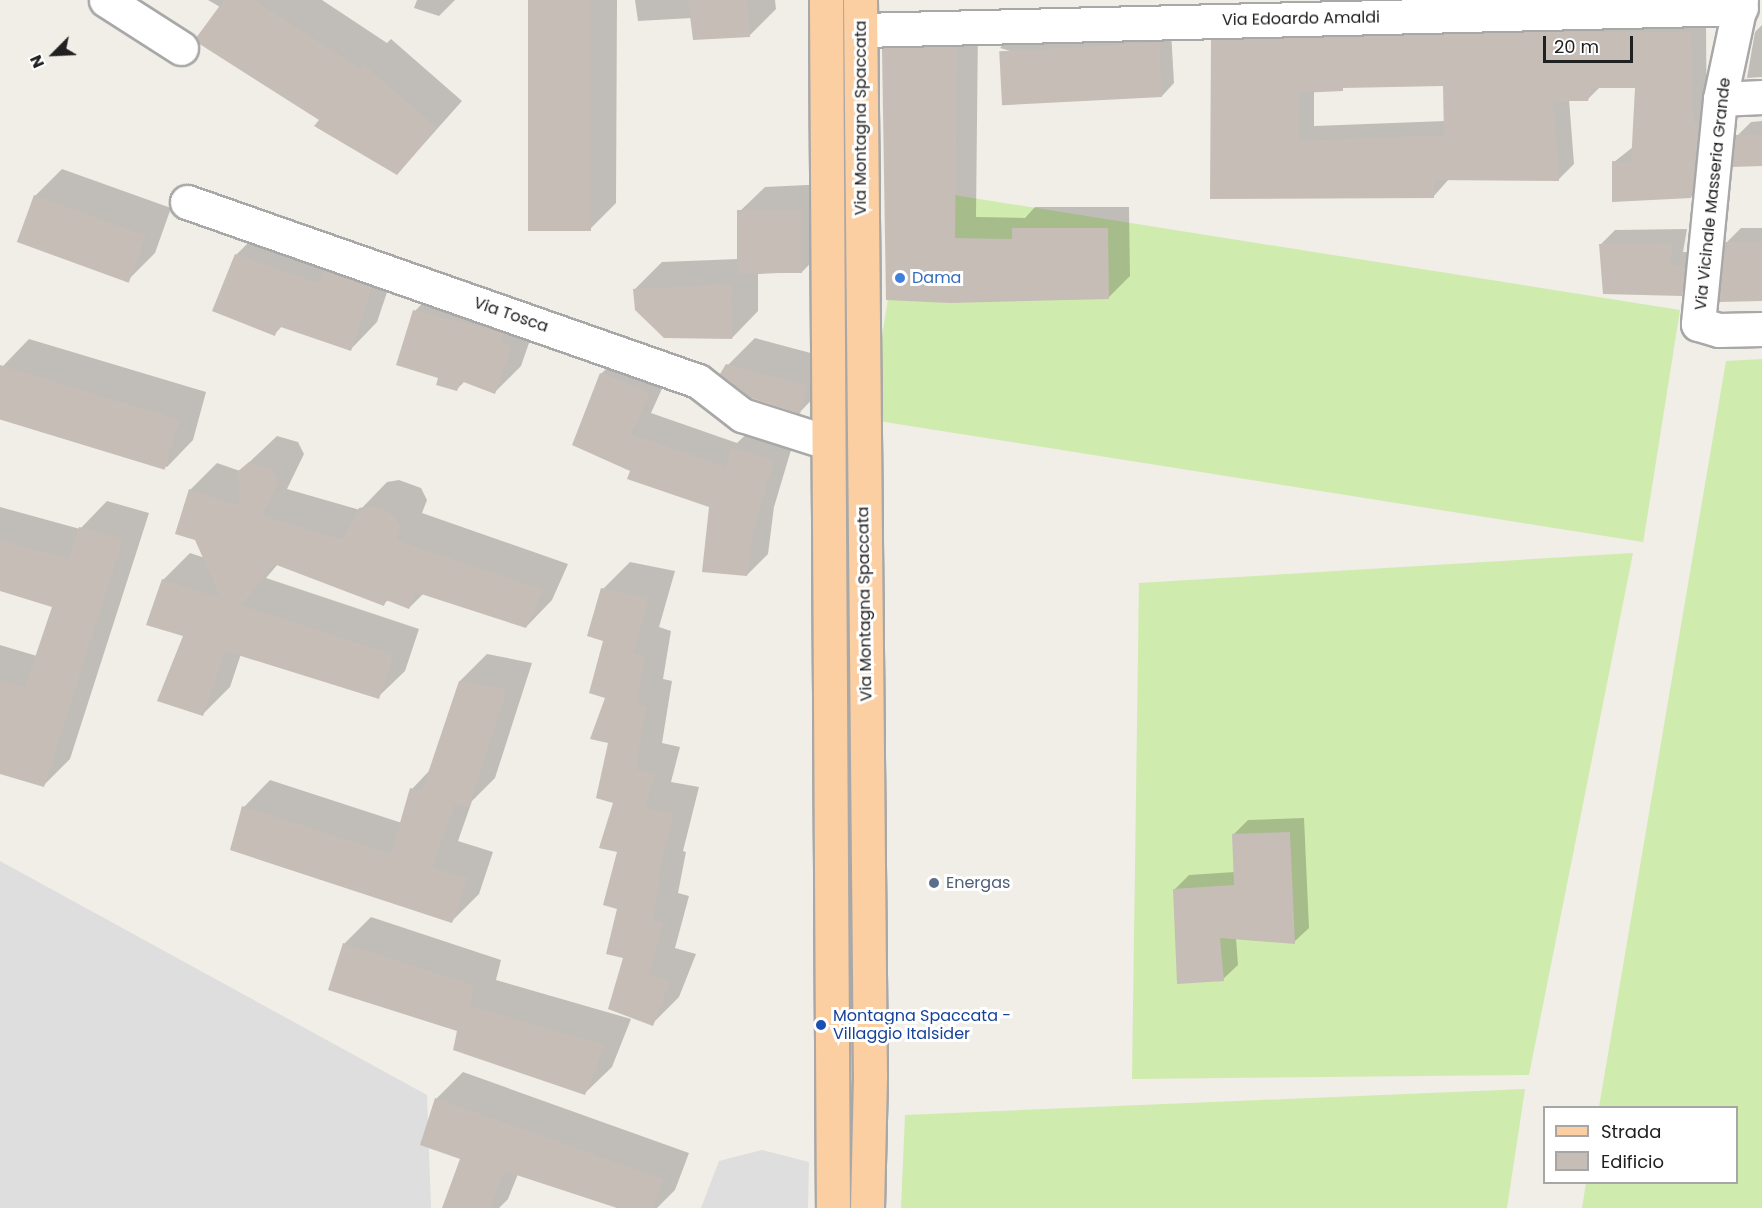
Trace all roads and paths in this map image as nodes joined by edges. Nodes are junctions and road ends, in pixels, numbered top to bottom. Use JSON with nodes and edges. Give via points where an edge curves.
{"nodes":[{"id":1,"x":106,"y":0,"type":"edge"},
{"id":2,"x":826,"y":0,"type":"edge"},
{"id":3,"x":1741,"y":4,"type":"edge"},
{"id":4,"x":861,"y":15,"type":"edge"},
{"id":5,"x":181,"y":48,"type":"dead end"},
{"id":6,"x":1762,"y":97,"type":"edge"},
{"id":7,"x":1720,"y":99,"type":"junction"},
{"id":8,"x":187,"y":202,"type":"dead end"},
{"id":9,"x":1762,"y":329,"type":"edge"},
{"id":10,"x":827,"y":442,"type":"junction"},
{"id":11,"x":833,"y":1208,"type":"edge"},
{"id":12,"x":867,"y":1208,"type":"edge"}],
"edges":[{"from":1,"to":5,"type":"street"},
{"from":2,"to":10,"type":"main road","name":"Via Montagna Spaccata"},
{"from":3,"to":4,"type":"street","name":"Via Edoardo Amaldi"},
{"from":3,"to":7,"type":"street","name":"Via Vicinale Masseria Grande"},
{"from":4,"to":12,"type":"main road","name":"Via Montagna Spaccata","via":[[870,1064]]},
{"from":6,"to":7,"type":"street"},
{"from":7,"to":9,"type":"street","name":"Via Vicinale Masseria Grande","via":[[1698,324],[1719,330]]},
{"from":8,"to":10,"type":"street","name":"Via Tosca","via":[[698,381],[742,416]]},
{"from":10,"to":11,"type":"main road","name":"Via Montagna Spaccata"}]}
